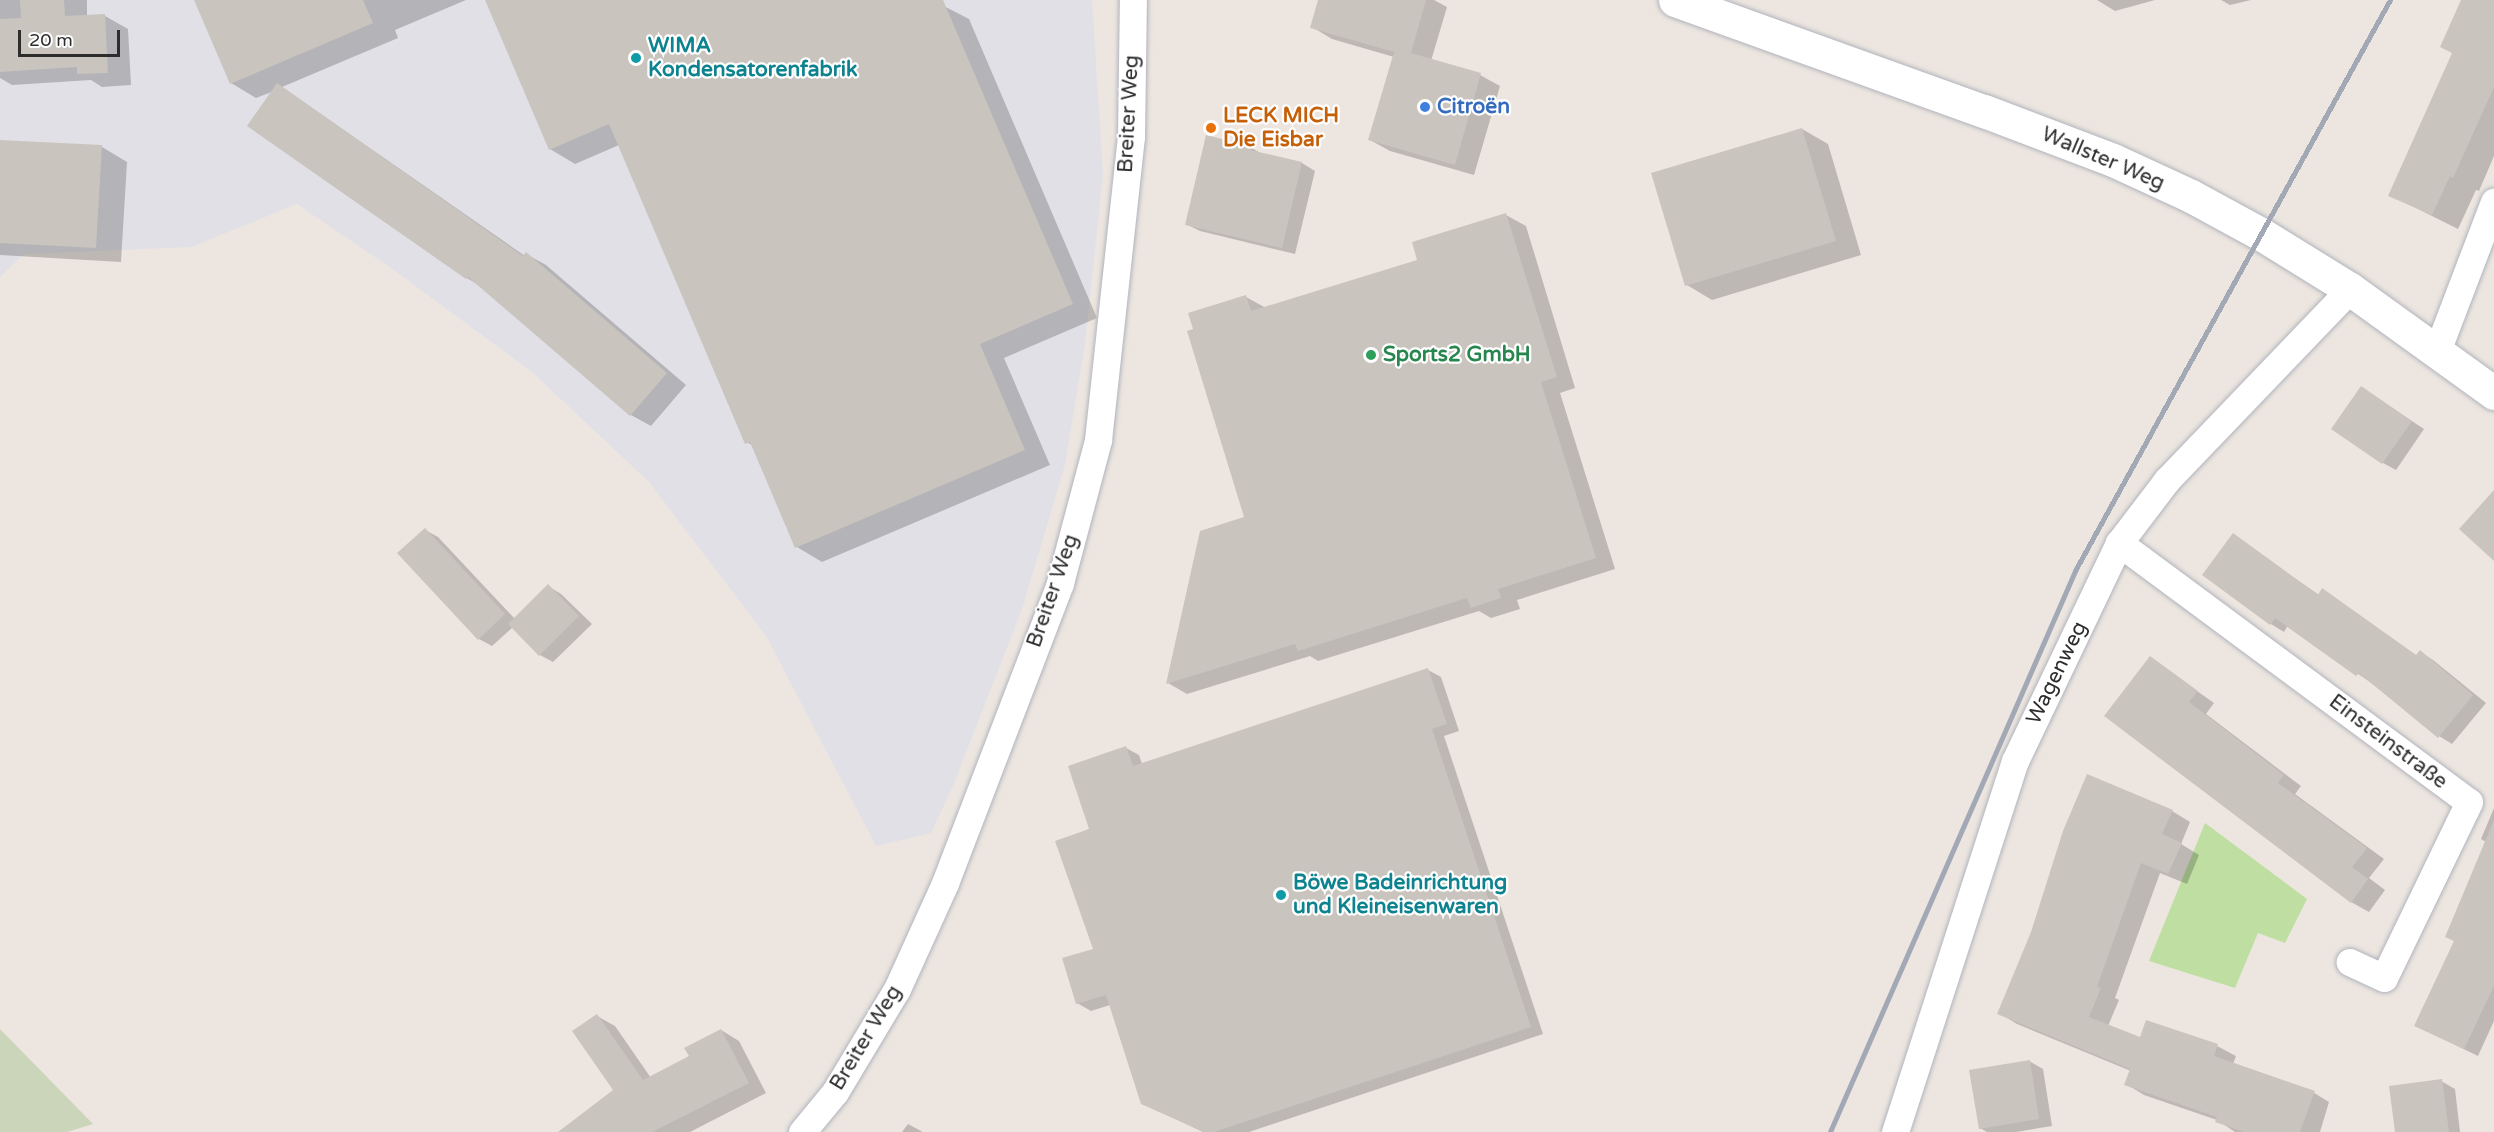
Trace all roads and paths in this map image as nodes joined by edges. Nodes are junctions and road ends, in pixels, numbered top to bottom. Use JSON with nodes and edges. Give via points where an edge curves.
{"nodes":[{"id":1,"x":1133,"y":0,"type":"edge"},
{"id":2,"x":1675,"y":0,"type":"edge"},
{"id":3,"x":2494,"y":202,"type":"edge"},
{"id":4,"x":2350,"y":289,"type":"junction"},
{"id":5,"x":2437,"y":351,"type":"junction"},
{"id":6,"x":2494,"y":393,"type":"edge"},
{"id":7,"x":2119,"y":543,"type":"junction"},
{"id":8,"x":2349,"y":962,"type":"dead end"},
{"id":9,"x":802,"y":1132,"type":"edge"},
{"id":10,"x":1894,"y":1132,"type":"edge"}],
"edges":[{"from":1,"to":9,"type":"street","name":"Breiter Weg","via":[[1131,137],[1098,441],[1060,583],[945,883],[897,988],[835,1092]]},
{"from":2,"to":4,"type":"street","name":"Wallster Weg","via":[[2113,160],[2261,234]]},
{"from":3,"to":5,"type":"street"},
{"from":4,"to":5,"type":"street","name":"Wallster Weg"},
{"from":4,"to":7,"type":"street","name":"Wagenweg","via":[[2167,480]]},
{"from":5,"to":6,"type":"street","name":"Wallster Weg"},
{"from":7,"to":8,"type":"street","name":"Einsteinstraße","via":[[2469,802],[2384,978]]},
{"from":7,"to":10,"type":"street","name":"Wagenweg","via":[[2015,761]]}]}
